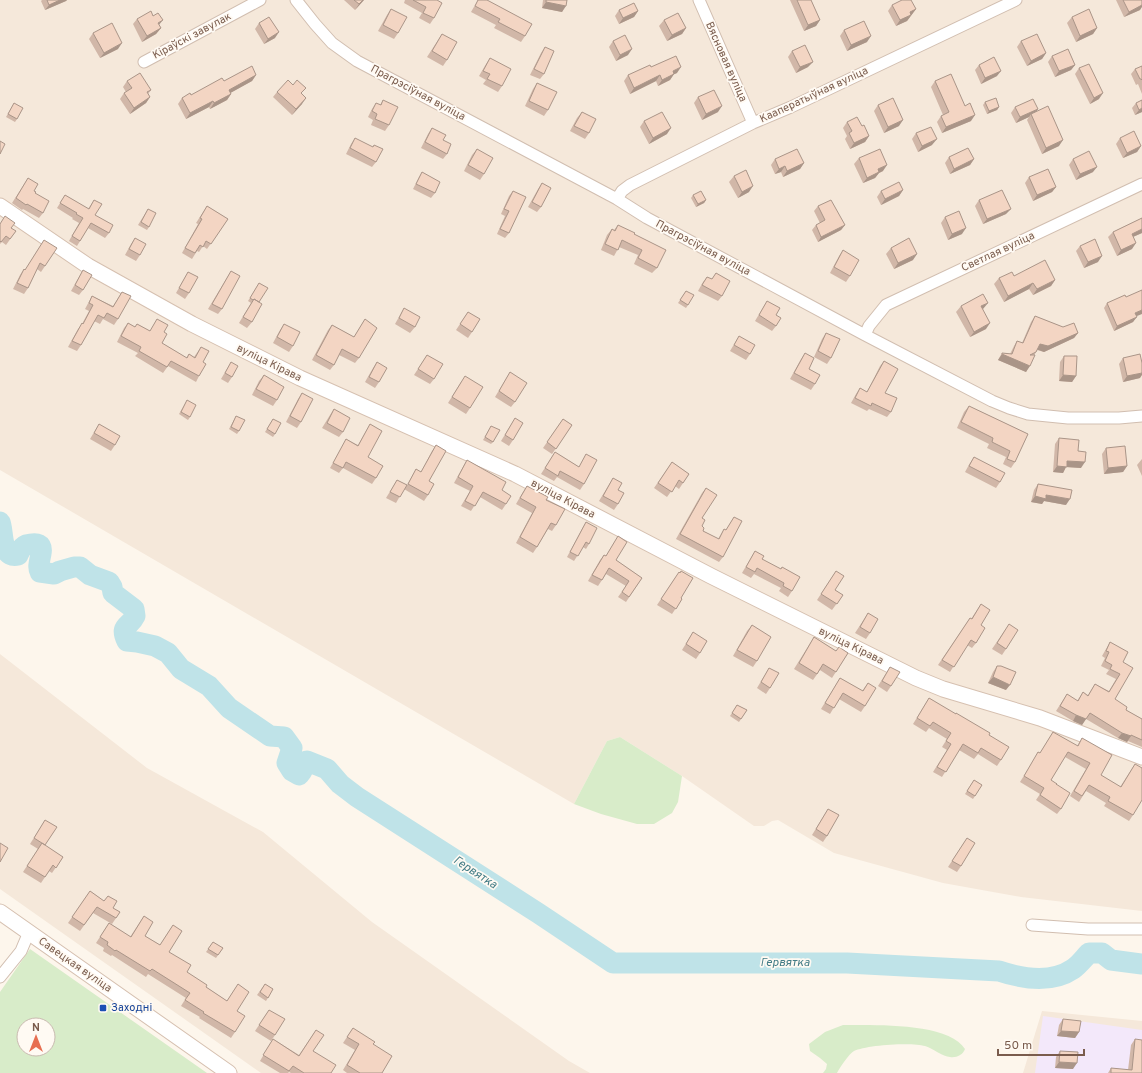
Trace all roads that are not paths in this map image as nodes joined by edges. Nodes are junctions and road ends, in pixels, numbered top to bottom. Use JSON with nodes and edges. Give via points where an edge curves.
{"nodes":[{"id":1,"x":260,"y":0,"type":"edge"},
{"id":2,"x":296,"y":0,"type":"edge"},
{"id":3,"x":699,"y":0,"type":"edge"},
{"id":4,"x":1016,"y":0,"type":"edge"},
{"id":5,"x":144,"y":62,"type":"dead end"},
{"id":6,"x":753,"y":123,"type":"junction"},
{"id":7,"x":1142,"y":184,"type":"edge"},
{"id":8,"x":617,"y":199,"type":"junction"},
{"id":9,"x":0,"y":206,"type":"edge"},
{"id":10,"x":865,"y":335,"type":"junction"},
{"id":11,"x":1142,"y":416,"type":"edge"},
{"id":12,"x":1142,"y":757,"type":"edge"},
{"id":13,"x":0,"y":912,"type":"edge"},
{"id":14,"x":1032,"y":926,"type":"dead end"},
{"id":15,"x":1142,"y":929,"type":"edge"},
{"id":16,"x":29,"y":932,"type":"junction"},
{"id":17,"x":0,"y":977,"type":"edge"},
{"id":18,"x":229,"y":1073,"type":"edge"}],
"edges":[{"from":1,"to":5,"type":"street","name":"Кіраўскі завулак"},
{"from":2,"to":8,"type":"street","name":"Прагрэсіўная вуліца","via":[[332,43],[357,61]]},
{"from":3,"to":6,"type":"street","name":"Вясновая вуліца"},
{"from":4,"to":6,"type":"street","name":"Кааператыўная вуліца"},
{"from":6,"to":8,"type":"street","name":"Кааператыўная вуліца","via":[[630,185]]},
{"from":7,"to":10,"type":"street","name":"Светлая вуліца","via":[[886,306],[869,326]]},
{"from":8,"to":10,"type":"street","name":"Прагрэсіўная вуліца","via":[[647,218]]},
{"from":9,"to":12,"type":"street","name":"вуліца Кірава","via":[[88,266],[192,324],[300,378],[515,474],[710,576],[916,678],[943,689],[1040,718]]},
{"from":10,"to":11,"type":"street","name":"Прагрэсіўная вуліца","via":[[992,401],[1028,414],[1068,418]]},
{"from":13,"to":16,"type":"street","name":"Савецкая вуліца"},
{"from":14,"to":15,"type":"street"},
{"from":16,"to":17,"type":"street","via":[[21,951]]},
{"from":16,"to":18,"type":"street","name":"Савецкая вуліца"}]}
